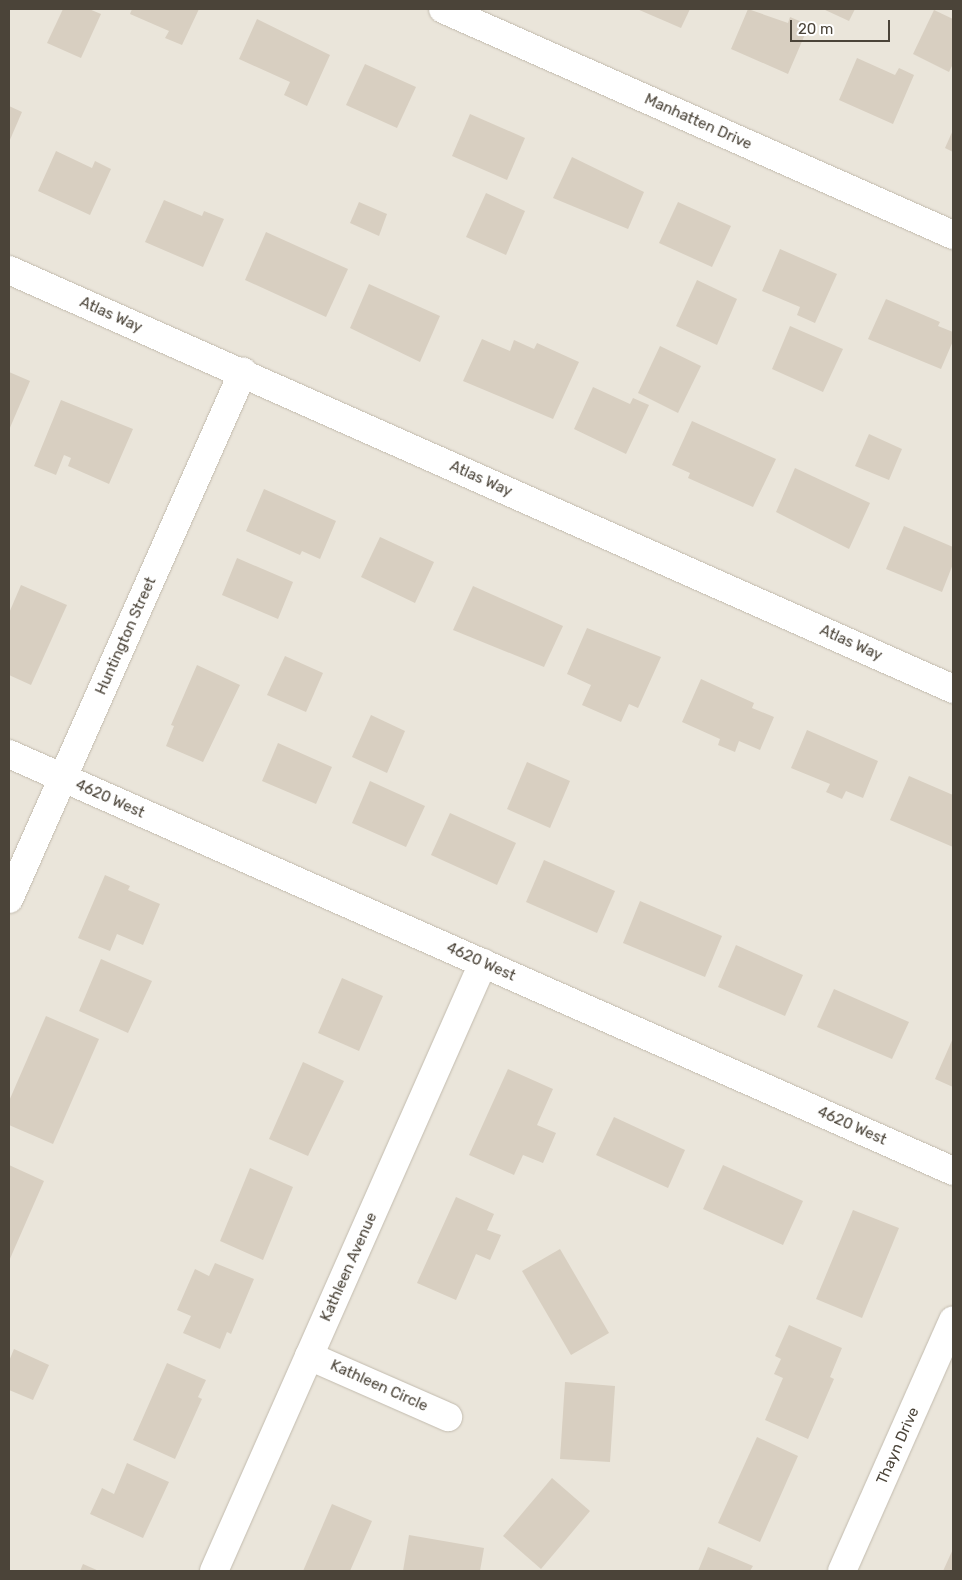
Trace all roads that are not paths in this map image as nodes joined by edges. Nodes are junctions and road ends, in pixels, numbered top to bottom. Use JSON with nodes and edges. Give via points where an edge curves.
{"nodes":[{"id":1,"x":442,"y":9,"type":"edge"},
{"id":2,"x":953,"y":235,"type":"edge"},
{"id":3,"x":9,"y":270,"type":"edge"},
{"id":4,"x":243,"y":372,"type":"junction"},
{"id":5,"x":953,"y":689,"type":"edge"},
{"id":6,"x":9,"y":754,"type":"edge"},
{"id":7,"x":63,"y":778,"type":"junction"},
{"id":8,"x":9,"y":899,"type":"edge"},
{"id":9,"x":483,"y":963,"type":"junction"},
{"id":10,"x":953,"y":1170,"type":"edge"},
{"id":11,"x":953,"y":1320,"type":"edge"},
{"id":12,"x":309,"y":1356,"type":"junction"},
{"id":13,"x":448,"y":1417,"type":"dead end"},
{"id":14,"x":214,"y":1571,"type":"edge"},
{"id":15,"x":842,"y":1571,"type":"edge"}],
"edges":[{"from":1,"to":2,"type":"street","name":"Manhatten Drive"},
{"from":3,"to":4,"type":"street","name":"Atlas Way"},
{"from":4,"to":5,"type":"street","name":"Atlas Way"},
{"from":4,"to":7,"type":"street","name":"Huntington Street"},
{"from":6,"to":7,"type":"street","name":"4620 West"},
{"from":7,"to":8,"type":"street","name":"Huntington Street"},
{"from":7,"to":9,"type":"street","name":"4620 West"},
{"from":9,"to":10,"type":"street","name":"4620 West"},
{"from":9,"to":12,"type":"street","name":"Kathleen Avenue"},
{"from":11,"to":15,"type":"street","name":"Thayn Drive"},
{"from":12,"to":13,"type":"street","name":"Kathleen Circle"},
{"from":12,"to":14,"type":"street","name":"Kathleen Avenue"}]}
